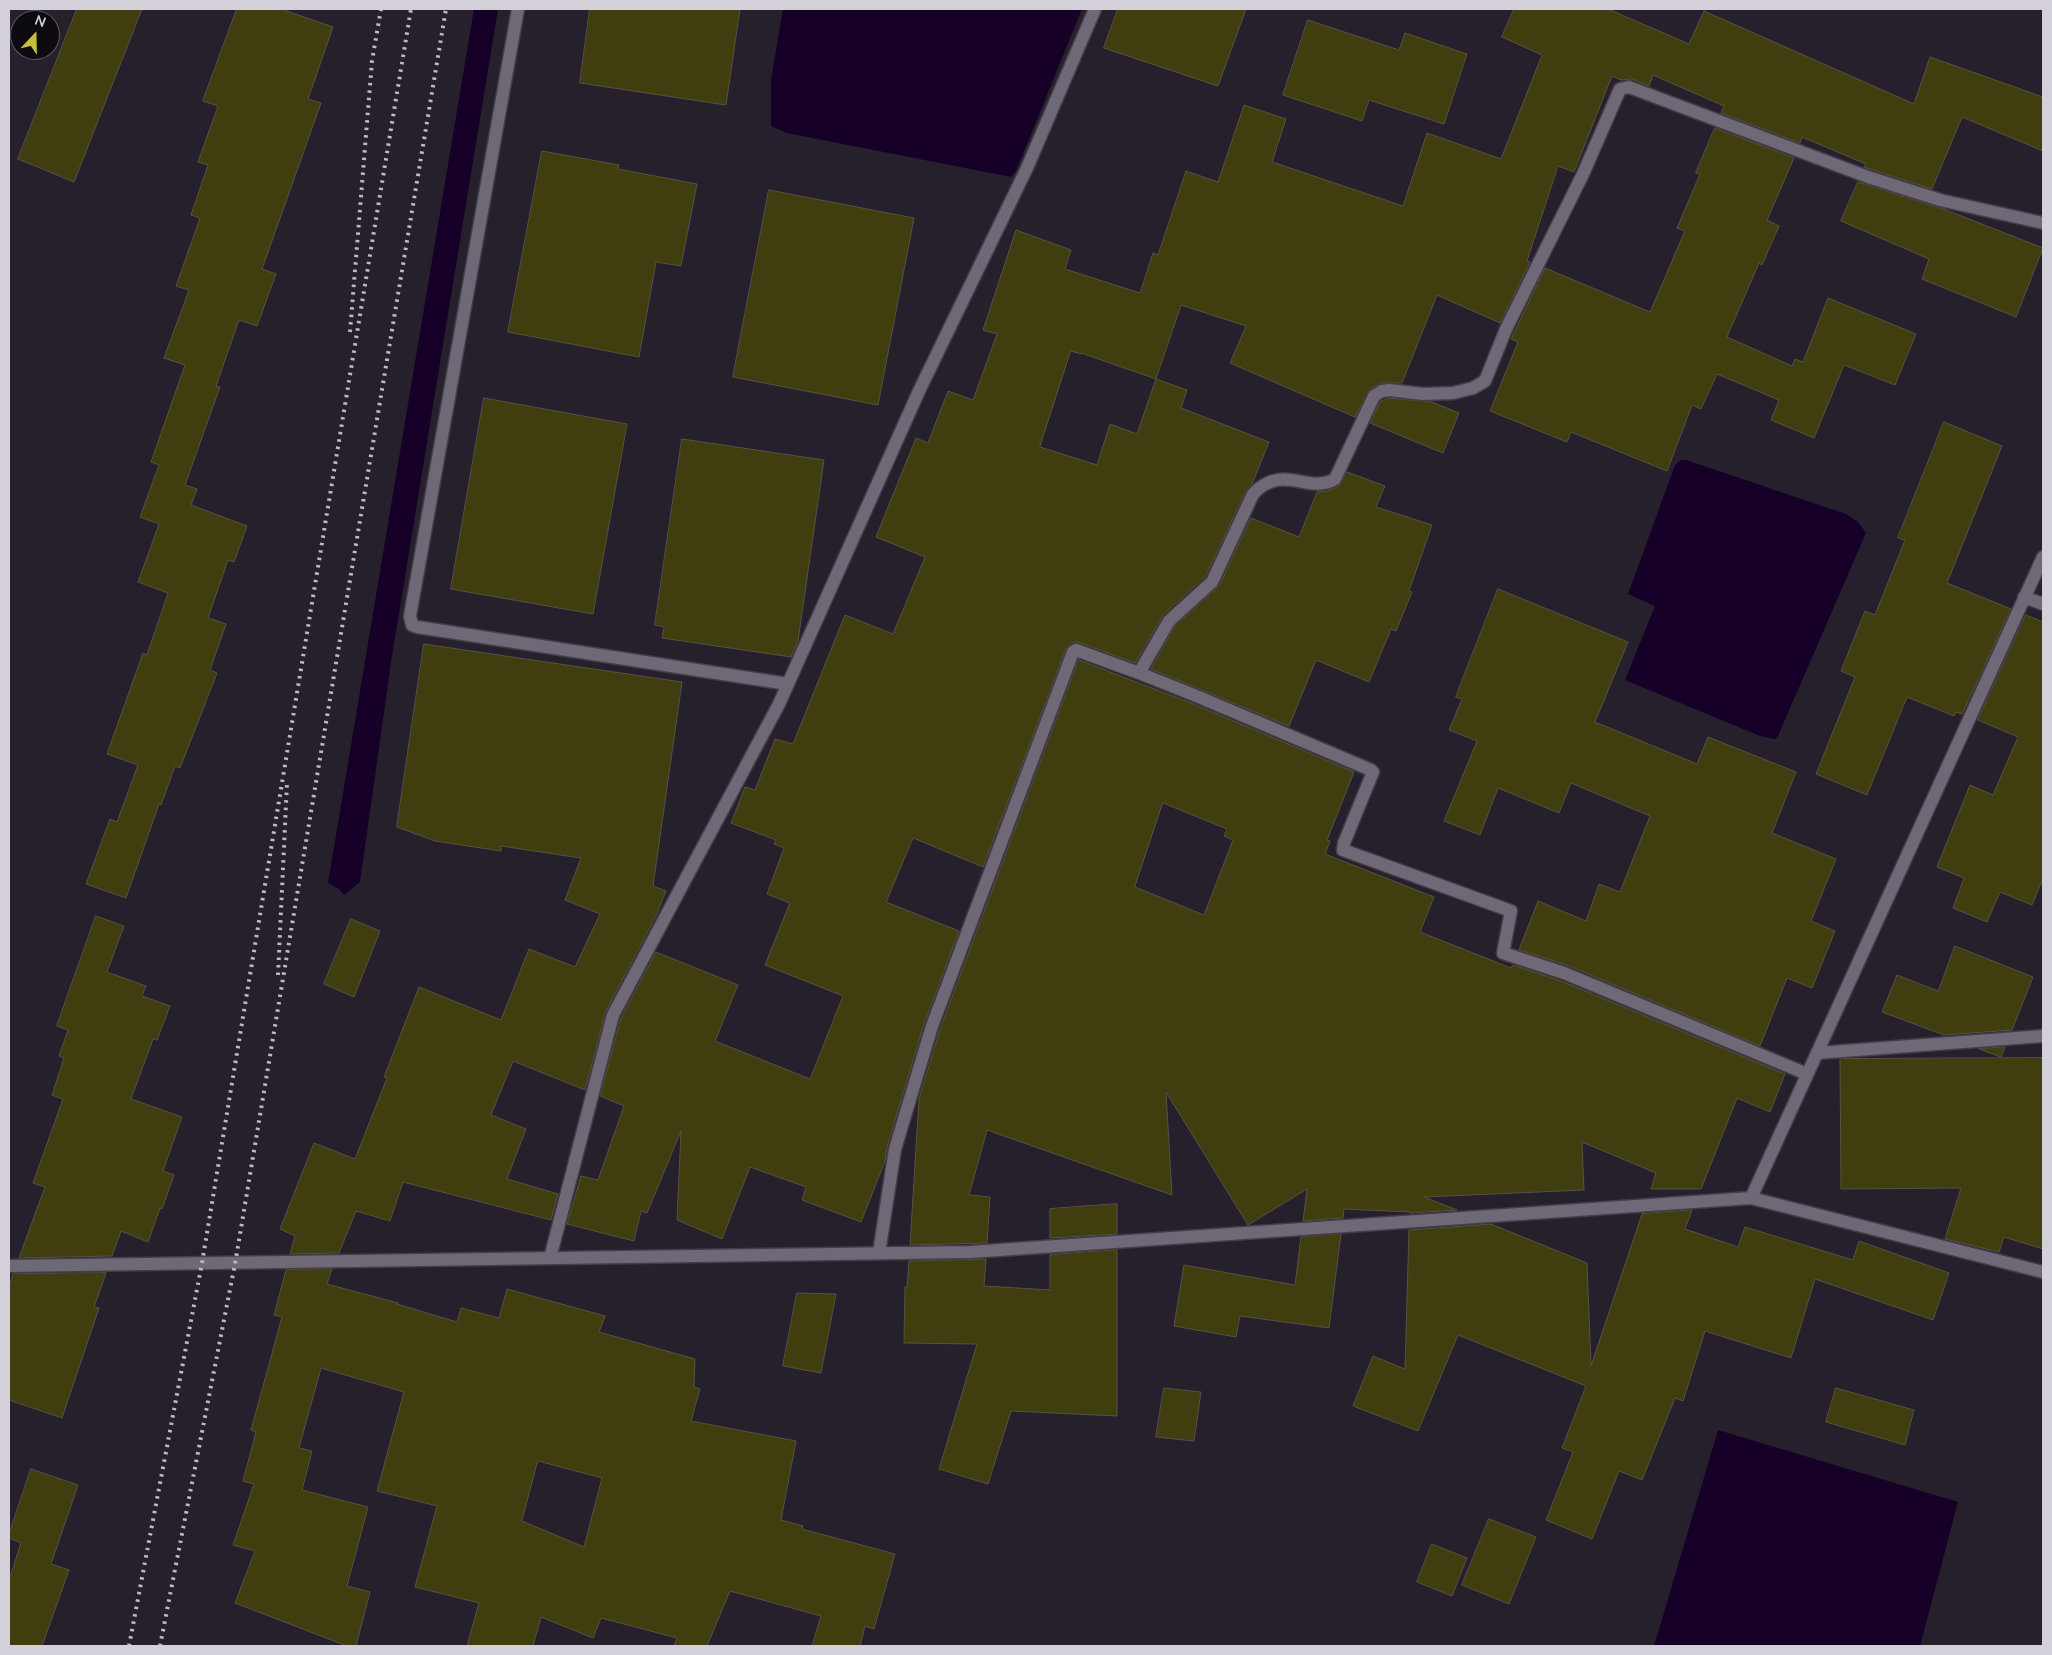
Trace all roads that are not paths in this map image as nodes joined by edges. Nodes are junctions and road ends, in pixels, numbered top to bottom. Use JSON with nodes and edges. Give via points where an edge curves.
{"nodes":[{"id":1,"x":518,"y":9,"type":"edge"},
{"id":2,"x":1095,"y":9,"type":"edge"},
{"id":3,"x":2043,"y":223,"type":"edge"},
{"id":4,"x":2043,"y":557,"type":"edge"},
{"id":5,"x":2024,"y":597,"type":"junction"},
{"id":6,"x":2043,"y":604,"type":"edge"},
{"id":7,"x":1138,"y":674,"type":"junction"},
{"id":8,"x":788,"y":684,"type":"junction"},
{"id":9,"x":2043,"y":1036,"type":"edge"},
{"id":10,"x":1817,"y":1053,"type":"junction"},
{"id":11,"x":1807,"y":1074,"type":"junction"},
{"id":12,"x":1751,"y":1198,"type":"junction"},
{"id":13,"x":879,"y":1253,"type":"junction"},
{"id":14,"x":550,"y":1258,"type":"junction"},
{"id":15,"x":9,"y":1266,"type":"edge"},
{"id":16,"x":2043,"y":1272,"type":"edge"}],
"edges":[{"from":1,"to":8,"type":"street","via":[[412,624]]},
{"from":2,"to":8,"type":"street","via":[[1027,168],[919,391]]},
{"from":3,"to":7,"type":"street","via":[[1940,200],[1868,177],[1624,87],[1616,95],[1583,174],[1506,329],[1485,380],[1473,388],[1453,393],[1382,391],[1374,396],[1335,479],[1316,484],[1289,479],[1261,486],[1253,494],[1212,582],[1169,621]]},
{"from":4,"to":5,"type":"street"},
{"from":5,"to":6,"type":"street"},
{"from":5,"to":10,"type":"street"},
{"from":7,"to":11,"type":"street","via":[[1374,772],[1343,850],[1511,911],[1503,953],[1564,973]]},
{"from":7,"to":13,"type":"street","via":[[1076,650],[1069,660],[932,1026],[895,1149]]},
{"from":8,"to":14,"type":"street","via":[[612,1015]]},
{"from":9,"to":10,"type":"street"},
{"from":10,"to":11,"type":"street"},
{"from":11,"to":12,"type":"street"},
{"from":12,"to":13,"type":"street","via":[[970,1252]]},
{"from":12,"to":16,"type":"street"},
{"from":13,"to":14,"type":"street"},
{"from":14,"to":15,"type":"street"}]}
